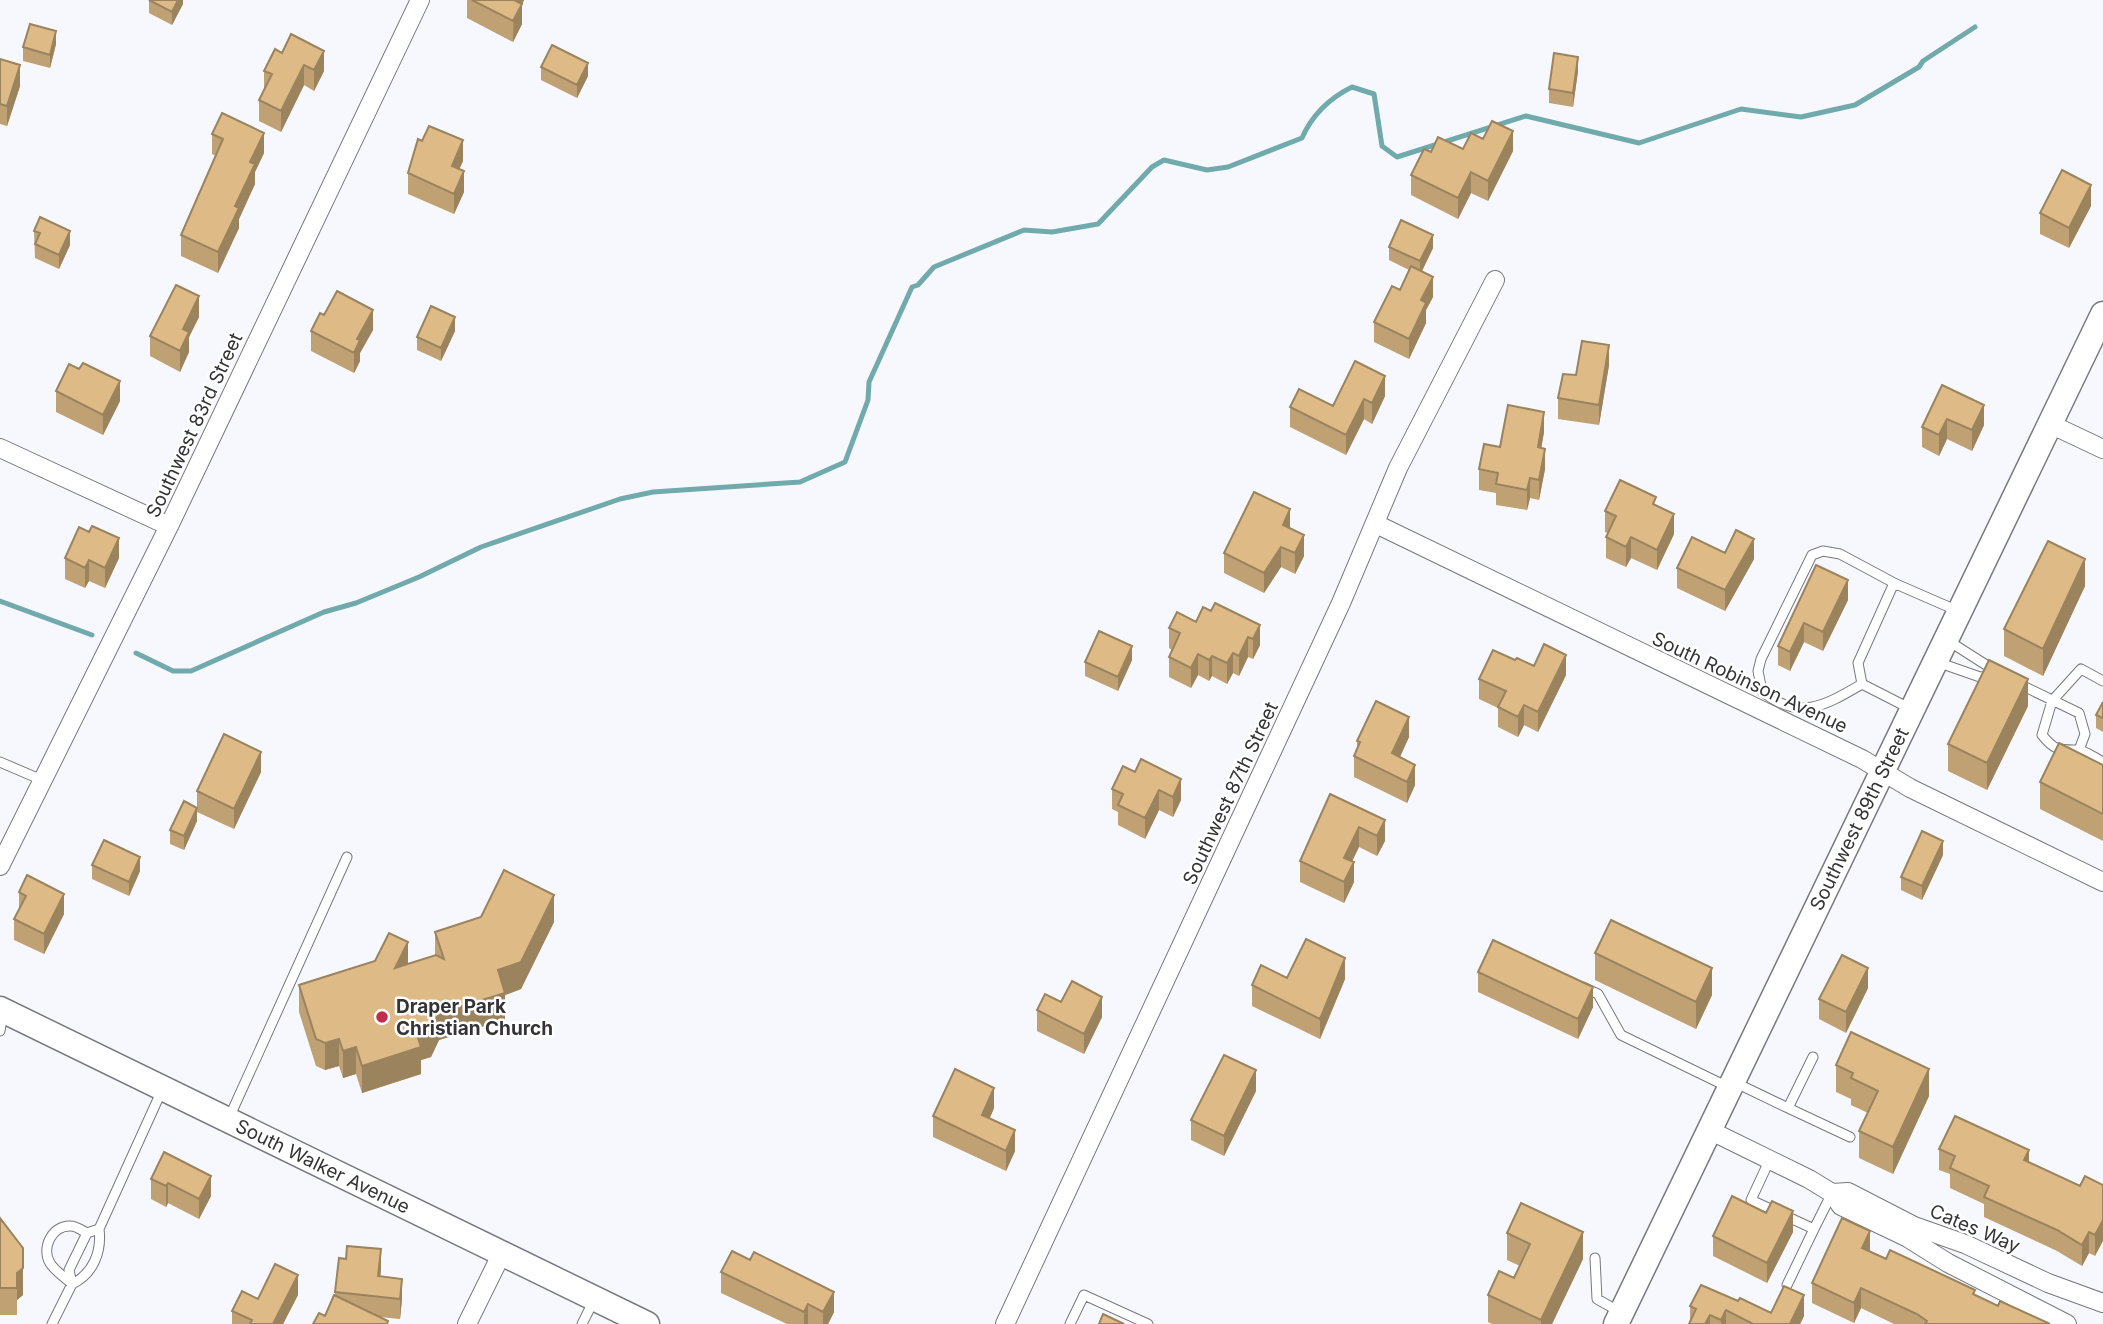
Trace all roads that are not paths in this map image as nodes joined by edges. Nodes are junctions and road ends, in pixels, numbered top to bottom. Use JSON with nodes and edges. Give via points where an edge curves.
{"nodes":[{"id":1,"x":420,"y":0,"type":"edge"},
{"id":2,"x":1495,"y":280,"type":"dead end"},
{"id":3,"x":2103,"y":314,"type":"edge"},
{"id":4,"x":2050,"y":424,"type":"junction"},
{"id":5,"x":0,"y":448,"type":"edge"},
{"id":6,"x":2103,"y":449,"type":"edge"},
{"id":7,"x":1376,"y":524,"type":"junction"},
{"id":8,"x":169,"y":526,"type":"junction"},
{"id":9,"x":1894,"y":583,"type":"junction"},
{"id":10,"x":1959,"y":612,"type":"junction"},
{"id":11,"x":1941,"y":650,"type":"junction"},
{"id":12,"x":2012,"y":680,"type":"edge"},
{"id":13,"x":2103,"y":681,"type":"edge"},
{"id":14,"x":1862,"y":684,"type":"junction"},
{"id":15,"x":2052,"y":701,"type":"junction"},
{"id":16,"x":1912,"y":709,"type":"junction"},
{"id":17,"x":2079,"y":750,"type":"junction"},
{"id":18,"x":0,"y":762,"type":"edge"},
{"id":19,"x":2103,"y":762,"type":"edge"},
{"id":20,"x":1882,"y":771,"type":"junction"},
{"id":21,"x":42,"y":780,"type":"junction"},
{"id":22,"x":347,"y":857,"type":"dead end"},
{"id":23,"x":0,"y":866,"type":"edge"},
{"id":24,"x":2103,"y":882,"type":"edge"},
{"id":25,"x":1575,"y":983,"type":"edge"},
{"id":26,"x":1,"y":1017,"type":"edge"},
{"id":27,"x":1812,"y":1057,"type":"dead end"},
{"id":28,"x":1731,"y":1084,"type":"junction"},
{"id":29,"x":163,"y":1089,"type":"junction"},
{"id":30,"x":1788,"y":1108,"type":"junction"},
{"id":31,"x":228,"y":1120,"type":"junction"},
{"id":32,"x":1709,"y":1130,"type":"junction"},
{"id":33,"x":1850,"y":1138,"type":"dead end"},
{"id":34,"x":1770,"y":1159,"type":"junction"},
{"id":35,"x":1832,"y":1194,"type":"junction"},
{"id":36,"x":99,"y":1229,"type":"junction"},
{"id":37,"x":1814,"y":1229,"type":"junction"},
{"id":38,"x":1911,"y":1232,"type":"junction"},
{"id":39,"x":87,"y":1233,"type":"junction"},
{"id":40,"x":502,"y":1253,"type":"junction"},
{"id":41,"x":1595,"y":1258,"type":"dead end"},
{"id":42,"x":72,"y":1284,"type":"junction"},
{"id":43,"x":1787,"y":1285,"type":"edge"},
{"id":44,"x":595,"y":1299,"type":"junction"},
{"id":45,"x":2103,"y":1303,"type":"edge"},
{"id":46,"x":1618,"y":1318,"type":"edge"},
{"id":47,"x":52,"y":1324,"type":"edge"},
{"id":48,"x":467,"y":1324,"type":"edge"},
{"id":49,"x":582,"y":1324,"type":"edge"},
{"id":50,"x":647,"y":1324,"type":"edge"},
{"id":51,"x":1005,"y":1324,"type":"edge"},
{"id":52,"x":1070,"y":1324,"type":"edge"},
{"id":53,"x":1148,"y":1324,"type":"edge"},
{"id":54,"x":2067,"y":1324,"type":"edge"}],
"edges":[{"from":1,"to":8,"type":"street","name":"Southwest 83rd Street"},
{"from":2,"to":7,"type":"street","name":"Southwest 87th Street","via":[[1398,468]]},
{"from":3,"to":4,"type":"main road","name":"Southwest 89th Street"},
{"from":4,"to":6,"type":"street"},
{"from":4,"to":10,"type":"main road","name":"Southwest 89th Street"},
{"from":5,"to":8,"type":"street"},
{"from":7,"to":20,"type":"street","name":"South Robinson Avenue"},
{"from":7,"to":51,"type":"street","name":"Southwest 87th Street"},
{"from":8,"to":21,"type":"street","name":"Southwest 83rd Street"},
{"from":9,"to":10,"type":"lane"},
{"from":9,"to":14,"type":"lane","via":[[1858,663]]},
{"from":9,"to":14,"type":"lane","via":[[1840,554],[1823,551],[1812,555],[1758,671],[1762,691],[1770,698],[1804,710],[1834,701]]},
{"from":10,"to":11,"type":"main road","name":"Southwest 89th Street"},
{"from":11,"to":11,"type":"lane","via":[[1980,677],[2002,675]]},
{"from":11,"to":16,"type":"main road","name":"Southwest 89th Street"},
{"from":12,"to":15,"type":"lane"},
{"from":13,"to":15,"type":"lane","via":[[2081,669]]},
{"from":14,"to":16,"type":"lane"},
{"from":15,"to":17,"type":"lane","via":[[2079,713],[2085,734]]},
{"from":15,"to":17,"type":"lane","via":[[2042,736],[2065,752]]},
{"from":16,"to":20,"type":"main road","name":"Southwest 89th Street"},
{"from":17,"to":19,"type":"lane"},
{"from":18,"to":21,"type":"lane"},
{"from":20,"to":24,"type":"street","name":"South Robinson Avenue"},
{"from":20,"to":28,"type":"main road","name":"Southwest 89th Street"},
{"from":21,"to":23,"type":"street","name":"Southwest 83rd Street"},
{"from":22,"to":31,"type":"lane"},
{"from":25,"to":28,"type":"lane","via":[[1598,995],[1621,1035]]},
{"from":26,"to":29,"type":"main road","name":"South Walker Avenue"},
{"from":27,"to":30,"type":"lane"},
{"from":28,"to":30,"type":"lane"},
{"from":28,"to":32,"type":"main road","name":"Southwest 89th Street"},
{"from":29,"to":31,"type":"main road","name":"South Walker Avenue"},
{"from":29,"to":36,"type":"lane"},
{"from":30,"to":33,"type":"lane"},
{"from":31,"to":40,"type":"main road","name":"South Walker Avenue"},
{"from":32,"to":34,"type":"street","name":"Cates Way"},
{"from":32,"to":46,"type":"main road","name":"Southwest 89th Street"},
{"from":34,"to":35,"type":"street","name":"Cates Way"},
{"from":34,"to":37,"type":"lane","via":[[1751,1200]]},
{"from":35,"to":37,"type":"lane"},
{"from":35,"to":38,"type":"street","name":"Cates Way","via":[[1841,1206]]},
{"from":36,"to":39,"type":"lane"},
{"from":36,"to":42,"type":"lane","via":[[95,1261],[84,1278]]},
{"from":37,"to":43,"type":"lane"},
{"from":38,"to":45,"type":"street","name":"Cates Way","via":[[1965,1244]]},
{"from":38,"to":54,"type":"street","name":"Cates Way","via":[[1948,1264]]},
{"from":39,"to":42,"type":"lane","via":[[69,1270]]},
{"from":39,"to":42,"type":"lane","via":[[71,1226],[57,1230],[46,1251],[51,1264]]},
{"from":40,"to":44,"type":"main road","name":"South Walker Avenue"},
{"from":40,"to":48,"type":"street"},
{"from":41,"to":46,"type":"lane","via":[[1597,1298]]},
{"from":42,"to":47,"type":"lane"},
{"from":44,"to":49,"type":"lane"},
{"from":44,"to":50,"type":"main road","name":"South Walker Avenue"},
{"from":52,"to":53,"type":"lane","via":[[1084,1295]]}]}
